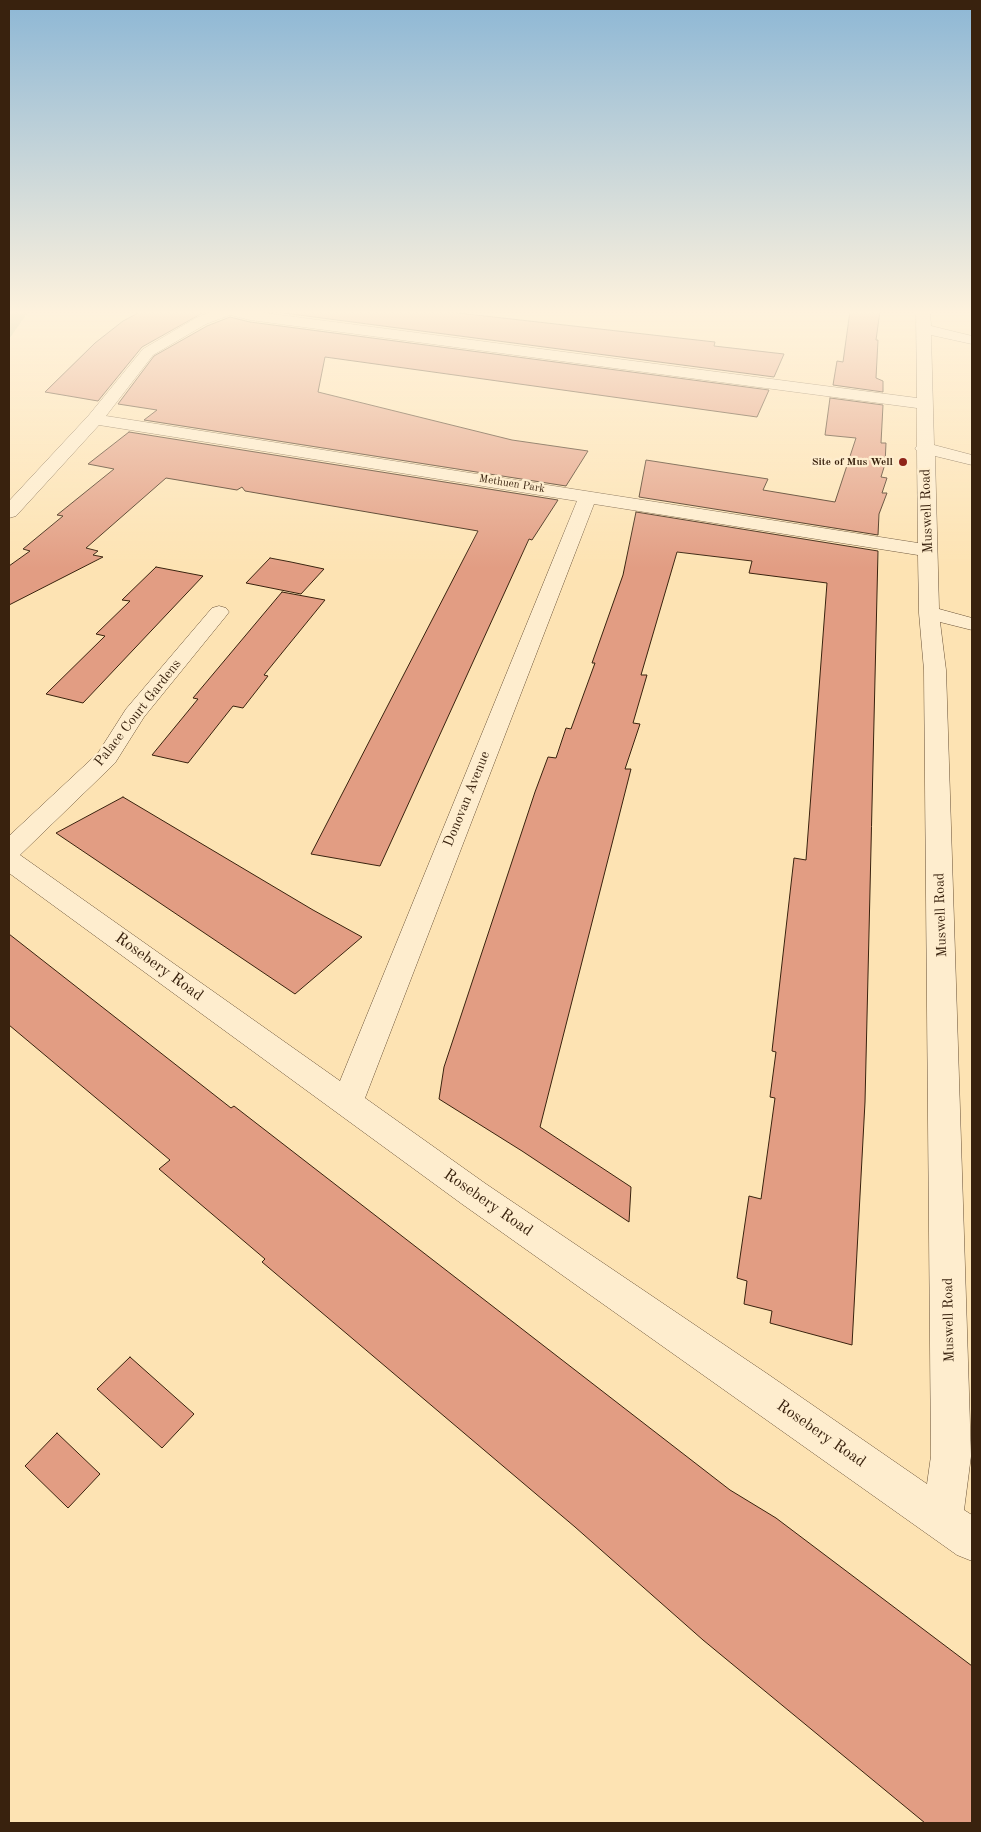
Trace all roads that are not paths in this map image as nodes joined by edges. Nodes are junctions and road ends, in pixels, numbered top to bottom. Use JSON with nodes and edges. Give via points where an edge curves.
{"nodes":[{"id":1,"x":113,"y":396,"type":"edge"},
{"id":2,"x":867,"y":396,"type":"edge"},
{"id":3,"x":924,"y":396,"type":"edge"},
{"id":4,"x":924,"y":404,"type":"junction"},
{"id":5,"x":95,"y":419,"type":"junction"},
{"id":6,"x":924,"y":448,"type":"junction"},
{"id":7,"x":972,"y":460,"type":"edge"},
{"id":8,"x":588,"y":496,"type":"junction"},
{"id":9,"x":9,"y":512,"type":"edge"},
{"id":10,"x":929,"y":551,"type":"junction"},
{"id":11,"x":219,"y":612,"type":"dead end"},
{"id":12,"x":929,"y":613,"type":"junction"},
{"id":13,"x":972,"y":624,"type":"edge"},
{"id":14,"x":14,"y":867,"type":"edge"},
{"id":15,"x":347,"y":1103,"type":"junction"},
{"id":16,"x":958,"y":1530,"type":"edge"}],
"edges":[{"from":1,"to":5,"type":"street"},
{"from":2,"to":4,"type":"street"},
{"from":3,"to":4,"type":"street","name":"Muswell Road"},
{"from":4,"to":6,"type":"street","name":"Muswell Road"},
{"from":5,"to":8,"type":"street","name":"Methuen Park"},
{"from":5,"to":9,"type":"street"},
{"from":6,"to":7,"type":"street"},
{"from":6,"to":10,"type":"street","name":"Muswell Road"},
{"from":8,"to":10,"type":"street","name":"Methuen Park"},
{"from":8,"to":15,"type":"street","name":"Donovan Avenue"},
{"from":10,"to":12,"type":"street","name":"Muswell Road"},
{"from":11,"to":14,"type":"street","name":"Palace Court Gardens","via":[[134,714],[107,758]]},
{"from":12,"to":13,"type":"street"},
{"from":12,"to":16,"type":"street","name":"Muswell Road","via":[[935,670],[952,1456]]},
{"from":14,"to":15,"type":"street","name":"Rosebery Road"},
{"from":15,"to":16,"type":"street","name":"Rosebery Road"}]}
